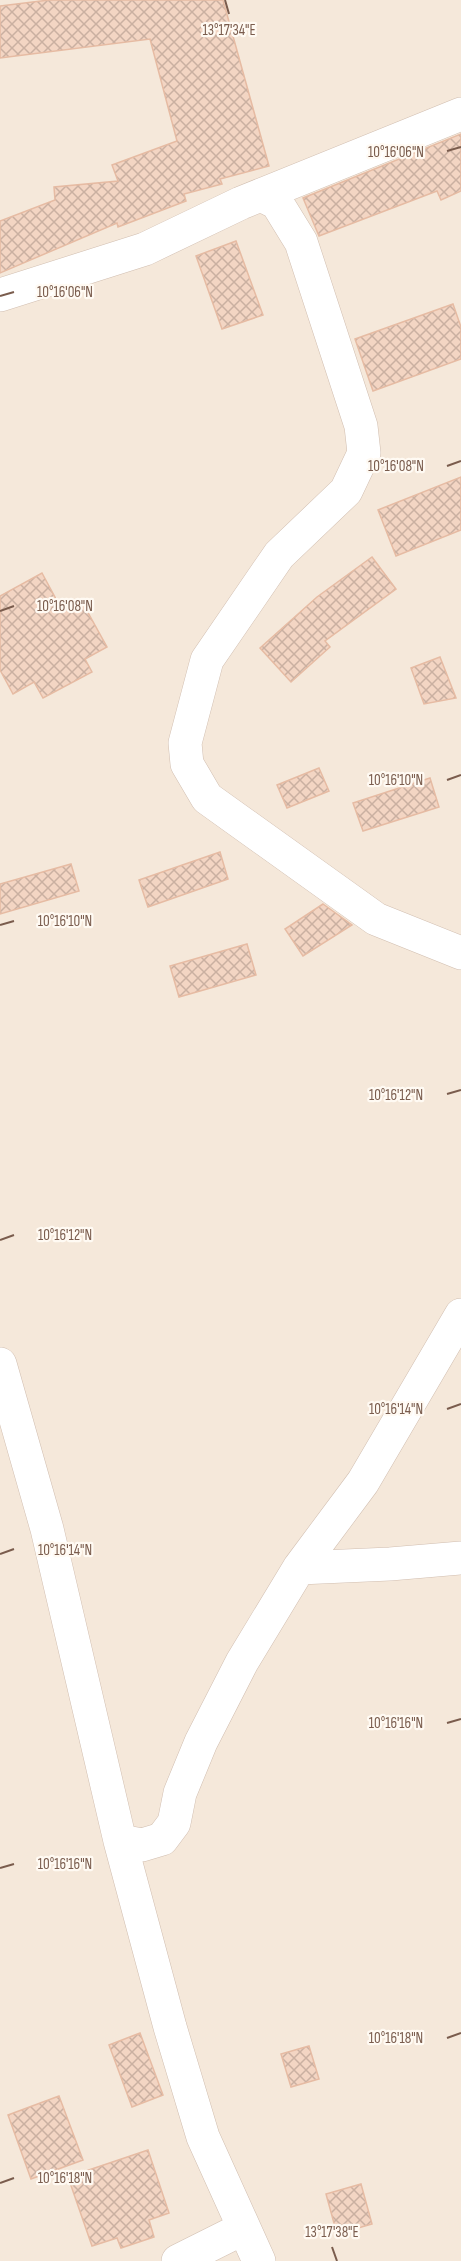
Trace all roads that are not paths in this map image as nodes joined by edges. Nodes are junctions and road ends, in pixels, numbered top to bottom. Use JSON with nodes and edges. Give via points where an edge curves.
{"nodes":[{"id":1,"x":461,"y":114,"type":"edge"},
{"id":2,"x":261,"y":195,"type":"junction"},
{"id":3,"x":0,"y":295,"type":"edge"},
{"id":4,"x":461,"y":953,"type":"edge"},
{"id":5,"x":461,"y":1315,"type":"edge"},
{"id":6,"x":0,"y":1364,"type":"edge"},
{"id":7,"x":461,"y":1557,"type":"edge"},
{"id":8,"x":299,"y":1568,"type":"junction"},
{"id":9,"x":120,"y":1841,"type":"junction"},
{"id":10,"x":242,"y":2229,"type":"junction"},
{"id":11,"x":178,"y":2261,"type":"edge"},
{"id":12,"x":259,"y":2261,"type":"edge"}],
"edges":[{"from":1,"to":2,"type":"street"},
{"from":2,"to":3,"type":"street","via":[[145,249]]},
{"from":2,"to":4,"type":"street","via":[[277,203],[301,243],[361,426],[363,453],[346,491],[279,555],[207,660],[185,742],[187,765],[207,798],[376,919]]},
{"from":5,"to":8,"type":"street","via":[[363,1482]]},
{"from":6,"to":9,"type":"street","via":[[47,1529]]},
{"from":7,"to":8,"type":"street"},
{"from":8,"to":9,"type":"street","via":[[242,1662],[201,1742],[180,1793],[174,1823],[162,1839],[141,1845]]},
{"from":9,"to":10,"type":"street","via":[[203,2137]]},
{"from":10,"to":11,"type":"street"},
{"from":10,"to":12,"type":"street"}]}
